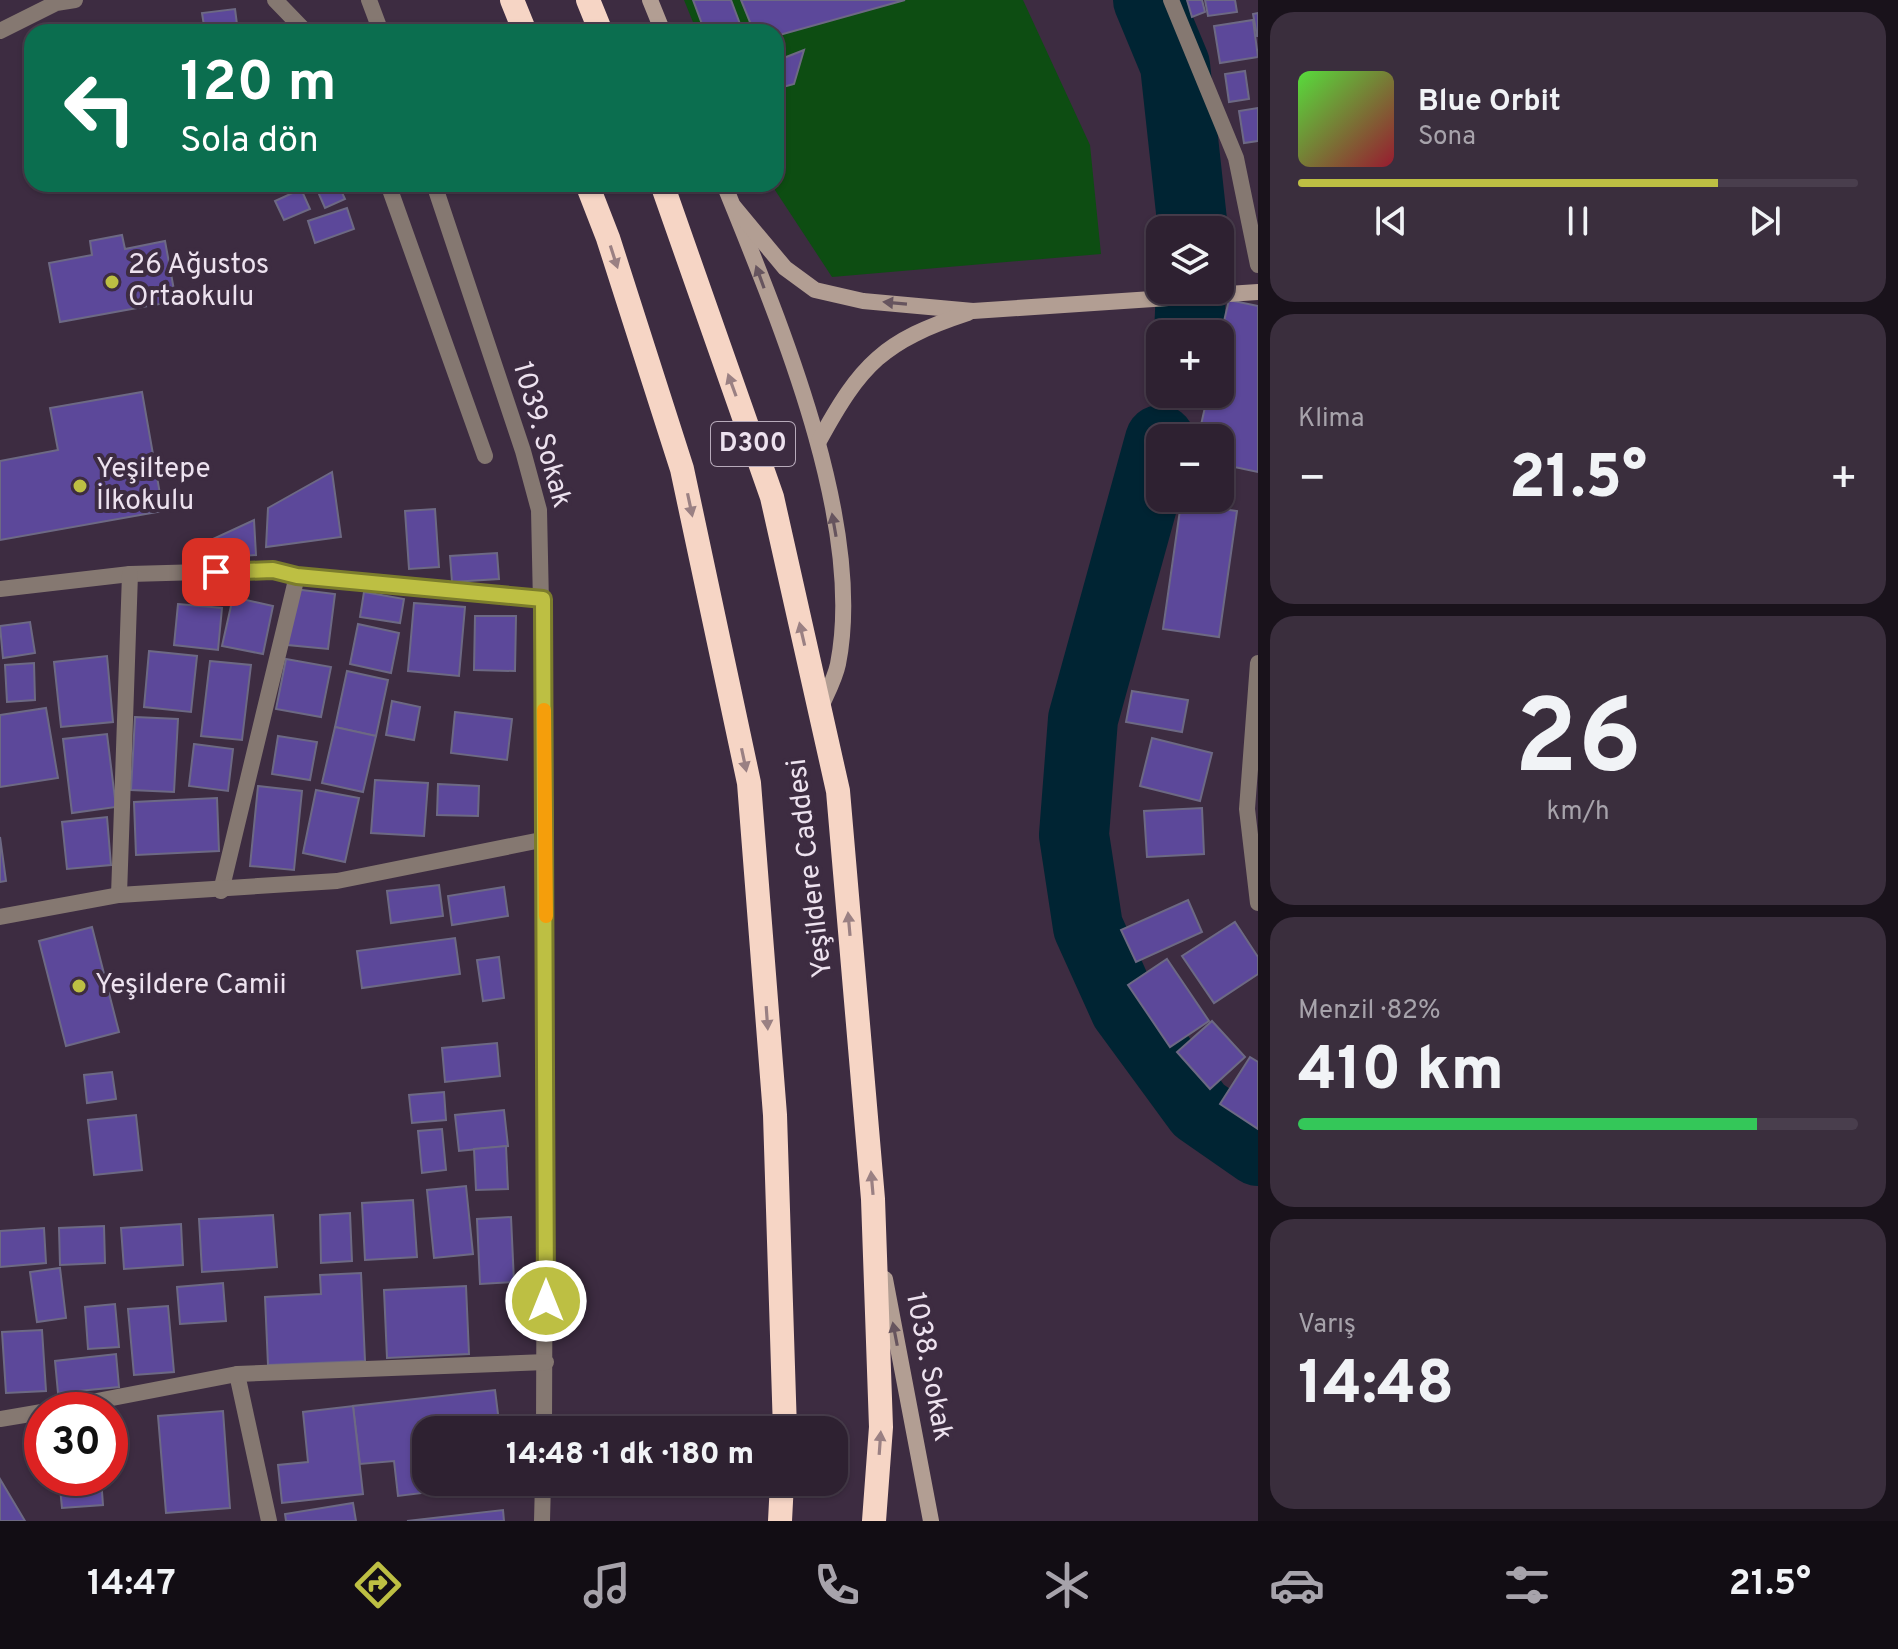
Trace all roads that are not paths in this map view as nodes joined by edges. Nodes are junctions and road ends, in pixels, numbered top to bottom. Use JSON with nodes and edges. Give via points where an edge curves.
{"nodes":[{"id":1,"x":75,"y":0,"type":"edge"},
{"id":2,"x":275,"y":0,"type":"edge"},
{"id":3,"x":369,"y":0,"type":"edge"},
{"id":4,"x":512,"y":0,"type":"edge"},
{"id":5,"x":588,"y":0,"type":"edge"},
{"id":6,"x":650,"y":0,"type":"edge"},
{"id":7,"x":1171,"y":0,"type":"edge"},
{"id":8,"x":298,"y":24,"type":"edge"},
{"id":9,"x":378,"y":24,"type":"edge"},
{"id":10,"x":522,"y":24,"type":"edge"},
{"id":11,"x":598,"y":24,"type":"edge"},
{"id":12,"x":660,"y":24,"type":"edge"},
{"id":13,"x":0,"y":31,"type":"edge"},
{"id":14,"x":391,"y":192,"type":"edge"},
{"id":15,"x":437,"y":192,"type":"edge"},
{"id":16,"x":590,"y":192,"type":"edge"},
{"id":17,"x":665,"y":192,"type":"edge"},
{"id":18,"x":727,"y":192,"type":"edge"},
{"id":19,"x":734,"y":207,"type":"junction"},
{"id":20,"x":1258,"y":265,"type":"edge"},
{"id":21,"x":1258,"y":292,"type":"edge"},
{"id":22,"x":973,"y":311,"type":"junction"},
{"id":23,"x":819,"y":441,"type":"junction"},
{"id":24,"x":485,"y":456,"type":"dead end"},
{"id":25,"x":130,"y":574,"type":"junction"},
{"id":26,"x":297,"y":576,"type":"junction"},
{"id":27,"x":0,"y":589,"type":"edge"},
{"id":28,"x":543,"y":599,"type":"junction"},
{"id":29,"x":1258,"y":663,"type":"edge"},
{"id":30,"x":819,"y":710,"type":"junction"},
{"id":31,"x":546,"y":839,"type":"junction"},
{"id":32,"x":221,"y":891,"type":"junction"},
{"id":33,"x":119,"y":895,"type":"junction"},
{"id":34,"x":1258,"y":903,"type":"edge"},
{"id":35,"x":0,"y":917,"type":"edge"},
{"id":36,"x":874,"y":1224,"type":"junction"},
{"id":37,"x":546,"y":1362,"type":"junction"},
{"id":38,"x":237,"y":1374,"type":"junction"},
{"id":39,"x":128,"y":1395,"type":"edge"},
{"id":40,"x":24,"y":1415,"type":"edge"},
{"id":41,"x":544,"y":1416,"type":"edge"},
{"id":42,"x":785,"y":1416,"type":"edge"},
{"id":43,"x":0,"y":1419,"type":"edge"},
{"id":44,"x":543,"y":1496,"type":"edge"},
{"id":45,"x":781,"y":1496,"type":"edge"},
{"id":46,"x":269,"y":1521,"type":"edge"},
{"id":47,"x":542,"y":1521,"type":"edge"},
{"id":48,"x":780,"y":1521,"type":"edge"},
{"id":49,"x":874,"y":1521,"type":"edge"},
{"id":50,"x":931,"y":1521,"type":"edge"}],
"edges":[{"from":1,"to":13,"type":"street","via":[[56,3]]},
{"from":2,"to":8,"type":"street"},
{"from":3,"to":9,"type":"street"},
{"from":4,"to":10,"type":"highway"},
{"from":5,"to":11,"type":"highway"},
{"from":6,"to":12,"type":"main road"},
{"from":7,"to":20,"type":"street","via":[[1236,158]]},
{"from":14,"to":24,"type":"street"},
{"from":15,"to":28,"type":"street","name":"1039. Sokak","via":[[535,496]]},
{"from":16,"to":42,"type":"highway","name":"Yeşildere Caddesi","one_way":true,"via":[[682,469],[749,783],[775,1115]]},
{"from":30,"to":17,"type":"highway","name":"Yeşildere Caddesi","number":"D300","one_way":true,"via":[[772,497]]},
{"from":18,"to":19,"type":"main road"},
{"from":22,"to":19,"type":"main road","one_way":true,"via":[[863,301],[815,290],[785,268]]},
{"from":23,"to":19,"type":"main road","one_way":true},
{"from":21,"to":22,"type":"main road"},
{"from":22,"to":23,"type":"main road","via":[[896,342],[867,364]]},
{"from":30,"to":23,"type":"main road","one_way":true,"via":[[838,666],[843,617],[840,554]]},
{"from":25,"to":26,"type":"street","via":[[273,570]]},
{"from":25,"to":27,"type":"street"},
{"from":25,"to":33,"type":"street"},
{"from":26,"to":28,"type":"street"},
{"from":26,"to":32,"type":"street"},
{"from":28,"to":31,"type":"street","name":"1039. Sokak"},
{"from":29,"to":34,"type":"street","via":[[1247,809]]},
{"from":36,"to":30,"type":"highway","name":"Yeşildere Caddesi","one_way":true,"via":[[838,791]]},
{"from":31,"to":32,"type":"street","via":[[337,881]]},
{"from":31,"to":37,"type":"street","name":"1039. Sokak"},
{"from":32,"to":33,"type":"street"},
{"from":33,"to":35,"type":"street"},
{"from":49,"to":36,"type":"highway","name":"Yeşildere Caddesi","one_way":true,"via":[[881,1427]]},
{"from":50,"to":36,"type":"main road","name":"1038. Sokak","one_way":true},
{"from":37,"to":38,"type":"street"},
{"from":37,"to":41,"type":"street","name":"1039. Sokak"},
{"from":38,"to":39,"type":"street"},
{"from":38,"to":46,"type":"street"},
{"from":40,"to":43,"type":"street"},
{"from":44,"to":47,"type":"street"},
{"from":45,"to":48,"type":"highway"}]}
